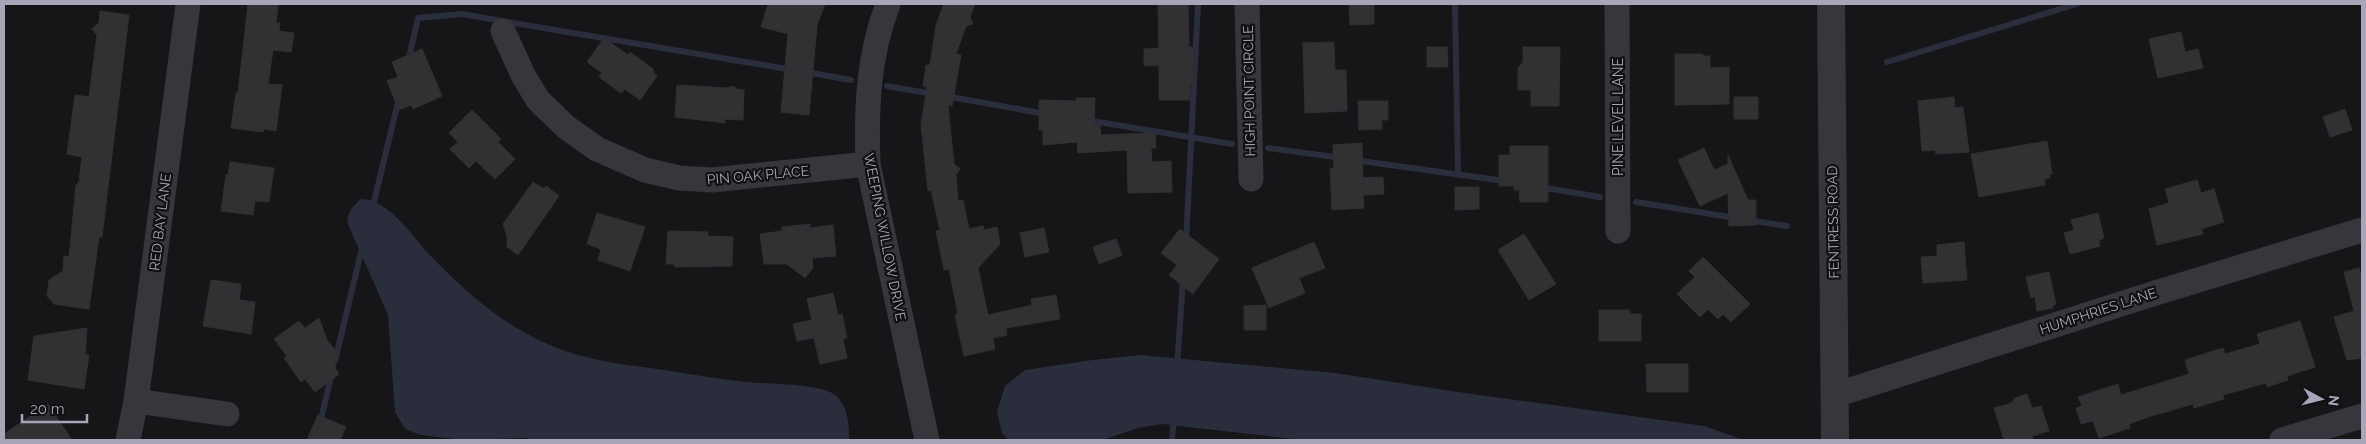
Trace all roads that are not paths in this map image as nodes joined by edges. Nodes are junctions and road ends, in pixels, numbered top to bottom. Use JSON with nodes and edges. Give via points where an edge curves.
{"nodes":[{"id":1,"x":188,"y":4,"type":"edge"},
{"id":2,"x":888,"y":4,"type":"edge"},
{"id":3,"x":1247,"y":4,"type":"edge"},
{"id":4,"x":1617,"y":4,"type":"edge"},
{"id":5,"x":1831,"y":4,"type":"edge"},
{"id":6,"x":503,"y":31,"type":"dead end"},
{"id":7,"x":868,"y":164,"type":"junction"},
{"id":8,"x":1251,"y":179,"type":"dead end"},
{"id":9,"x":2362,"y":230,"type":"edge"},
{"id":10,"x":1618,"y":231,"type":"dead end"},
{"id":11,"x":1835,"y":395,"type":"junction"},
{"id":12,"x":136,"y":401,"type":"junction"},
{"id":13,"x":227,"y":414,"type":"dead end"},
{"id":14,"x":2362,"y":416,"type":"edge"},
{"id":15,"x":128,"y":440,"type":"edge"},
{"id":16,"x":927,"y":440,"type":"edge"},
{"id":17,"x":1835,"y":440,"type":"edge"},
{"id":18,"x":2282,"y":440,"type":"edge"}],
"edges":[{"from":1,"to":12,"type":"street","name":"RED BAY LANE"},
{"from":2,"to":7,"type":"street","name":"WEEPING WILLOW DRIVE","via":[[871,66],[866,123]]},
{"from":3,"to":8,"type":"street","name":"HIGH POINT CIRCLE"},
{"from":4,"to":10,"type":"street","name":"PINE LEVEL LANE"},
{"from":5,"to":11,"type":"street","name":"FENTRESS ROAD"},
{"from":6,"to":7,"type":"street","name":"PIN OAK PLACE","via":[[538,100],[566,127],[597,149],[645,170],[679,178],[712,180]]},
{"from":7,"to":16,"type":"street","name":"WEEPING WILLOW DRIVE"},
{"from":9,"to":11,"type":"street","name":"HUMPHRIES LANE"},
{"from":11,"to":17,"type":"street","name":"FENTRESS ROAD"},
{"from":12,"to":13,"type":"street"},
{"from":12,"to":15,"type":"street","name":"RED BAY LANE"},
{"from":14,"to":18,"type":"street"}]}
